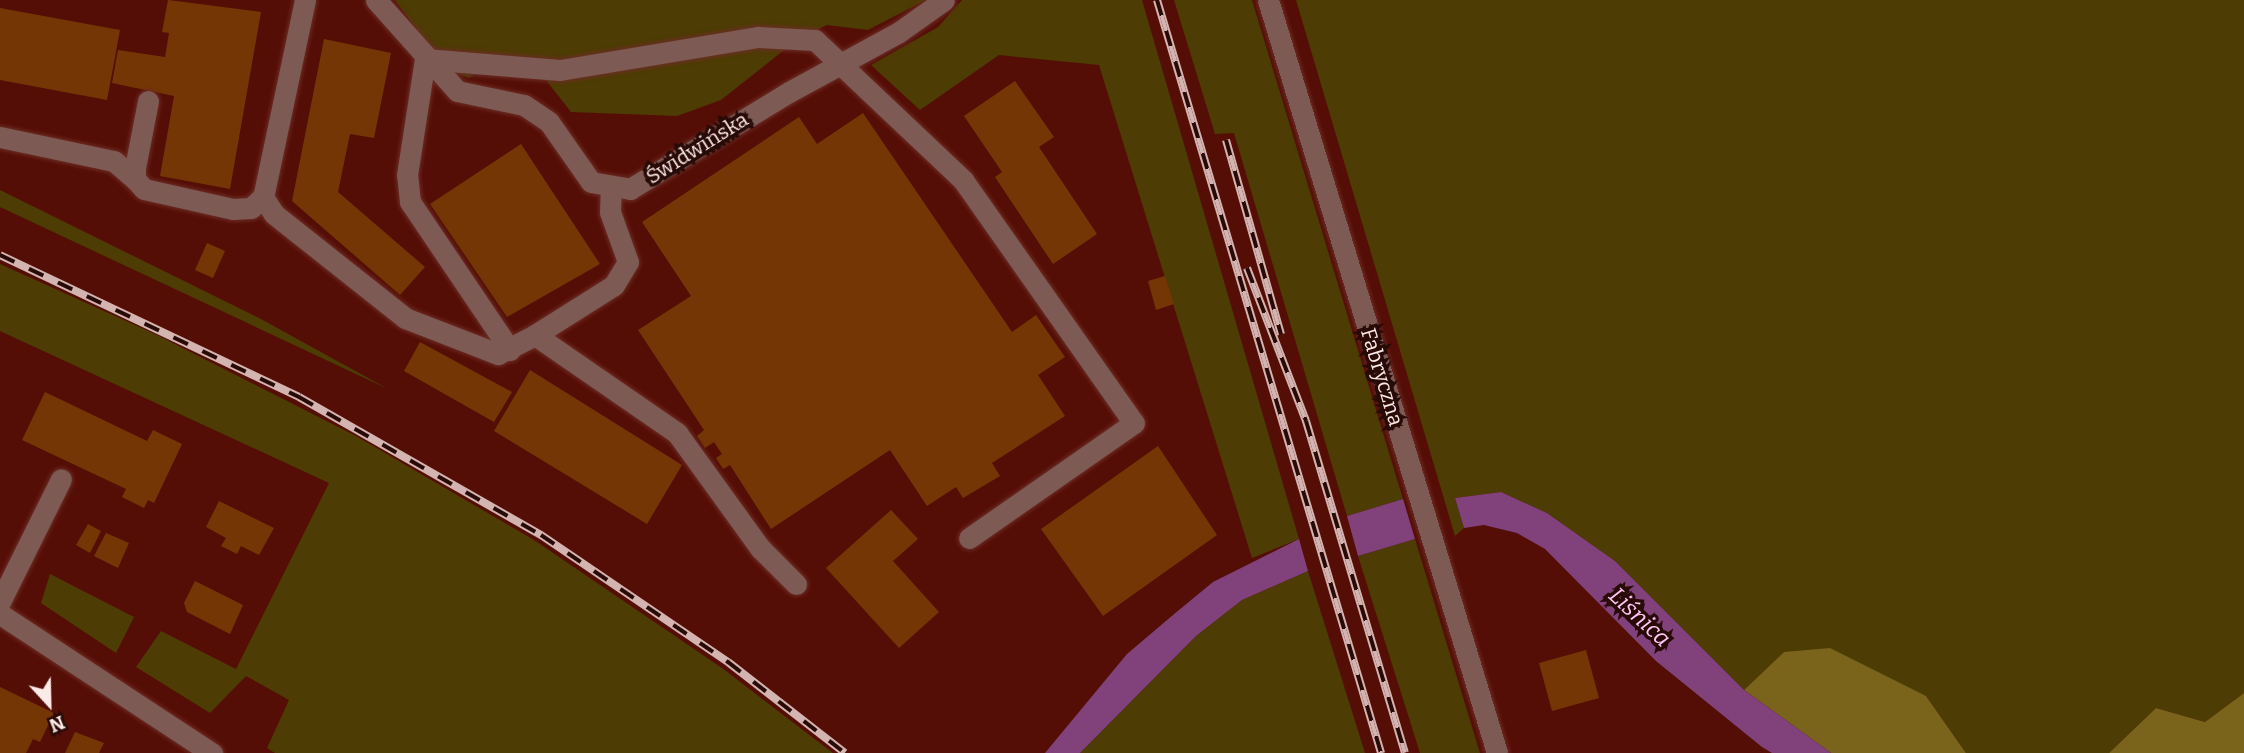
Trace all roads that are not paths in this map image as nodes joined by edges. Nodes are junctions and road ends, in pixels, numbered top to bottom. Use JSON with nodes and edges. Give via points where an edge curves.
{"nodes":[{"id":1,"x":305,"y":0,"type":"edge"},
{"id":2,"x":376,"y":0,"type":"edge"},
{"id":3,"x":944,"y":0,"type":"edge"},
{"id":4,"x":1268,"y":0,"type":"edge"},
{"id":5,"x":425,"y":59,"type":"junction"},
{"id":6,"x":837,"y":66,"type":"junction"},
{"id":7,"x":148,"y":101,"type":"dead end"},
{"id":8,"x":0,"y":138,"type":"edge"},
{"id":9,"x":135,"y":179,"type":"junction"},
{"id":10,"x":611,"y":189,"type":"junction"},
{"id":11,"x":263,"y":197,"type":"junction"},
{"id":12,"x":535,"y":335,"type":"junction"},
{"id":13,"x":510,"y":351,"type":"junction"},
{"id":14,"x":61,"y":479,"type":"dead end"},
{"id":15,"x":969,"y":538,"type":"dead end"},
{"id":16,"x":796,"y":584,"type":"dead end"},
{"id":17,"x":1,"y":613,"type":"edge"},
{"id":18,"x":212,"y":753,"type":"edge"},
{"id":19,"x":1497,"y":753,"type":"edge"}],
"edges":[{"from":1,"to":11,"type":"street"},
{"from":2,"to":5,"type":"street","via":[[409,33]]},
{"from":3,"to":6,"type":"street","name":"Świdwińska","via":[[911,25]]},
{"from":4,"to":19,"type":"street","name":"Fabryczna"},
{"from":5,"to":6,"type":"street","via":[[561,70],[758,37],[815,40]]},
{"from":5,"to":10,"type":"street","via":[[457,91],[524,105],[549,122],[591,182]]},
{"from":5,"to":13,"type":"street","via":[[407,175],[410,202]]},
{"from":6,"to":10,"type":"street","name":"Świdwińska","via":[[630,189]]},
{"from":6,"to":15,"type":"street","via":[[963,180],[1133,423]]},
{"from":7,"to":9,"type":"street"},
{"from":8,"to":9,"type":"street","via":[[114,161]]},
{"from":9,"to":11,"type":"street","via":[[160,196],[233,209],[251,208]]},
{"from":10,"to":12,"type":"street","via":[[610,212],[628,262],[614,285]]},
{"from":11,"to":13,"type":"street","via":[[274,214],[332,264],[405,318],[498,354]]},
{"from":12,"to":13,"type":"street"},
{"from":12,"to":16,"type":"street","via":[[677,433],[760,548]]},
{"from":14,"to":17,"type":"street"},
{"from":17,"to":18,"type":"street"}]}
